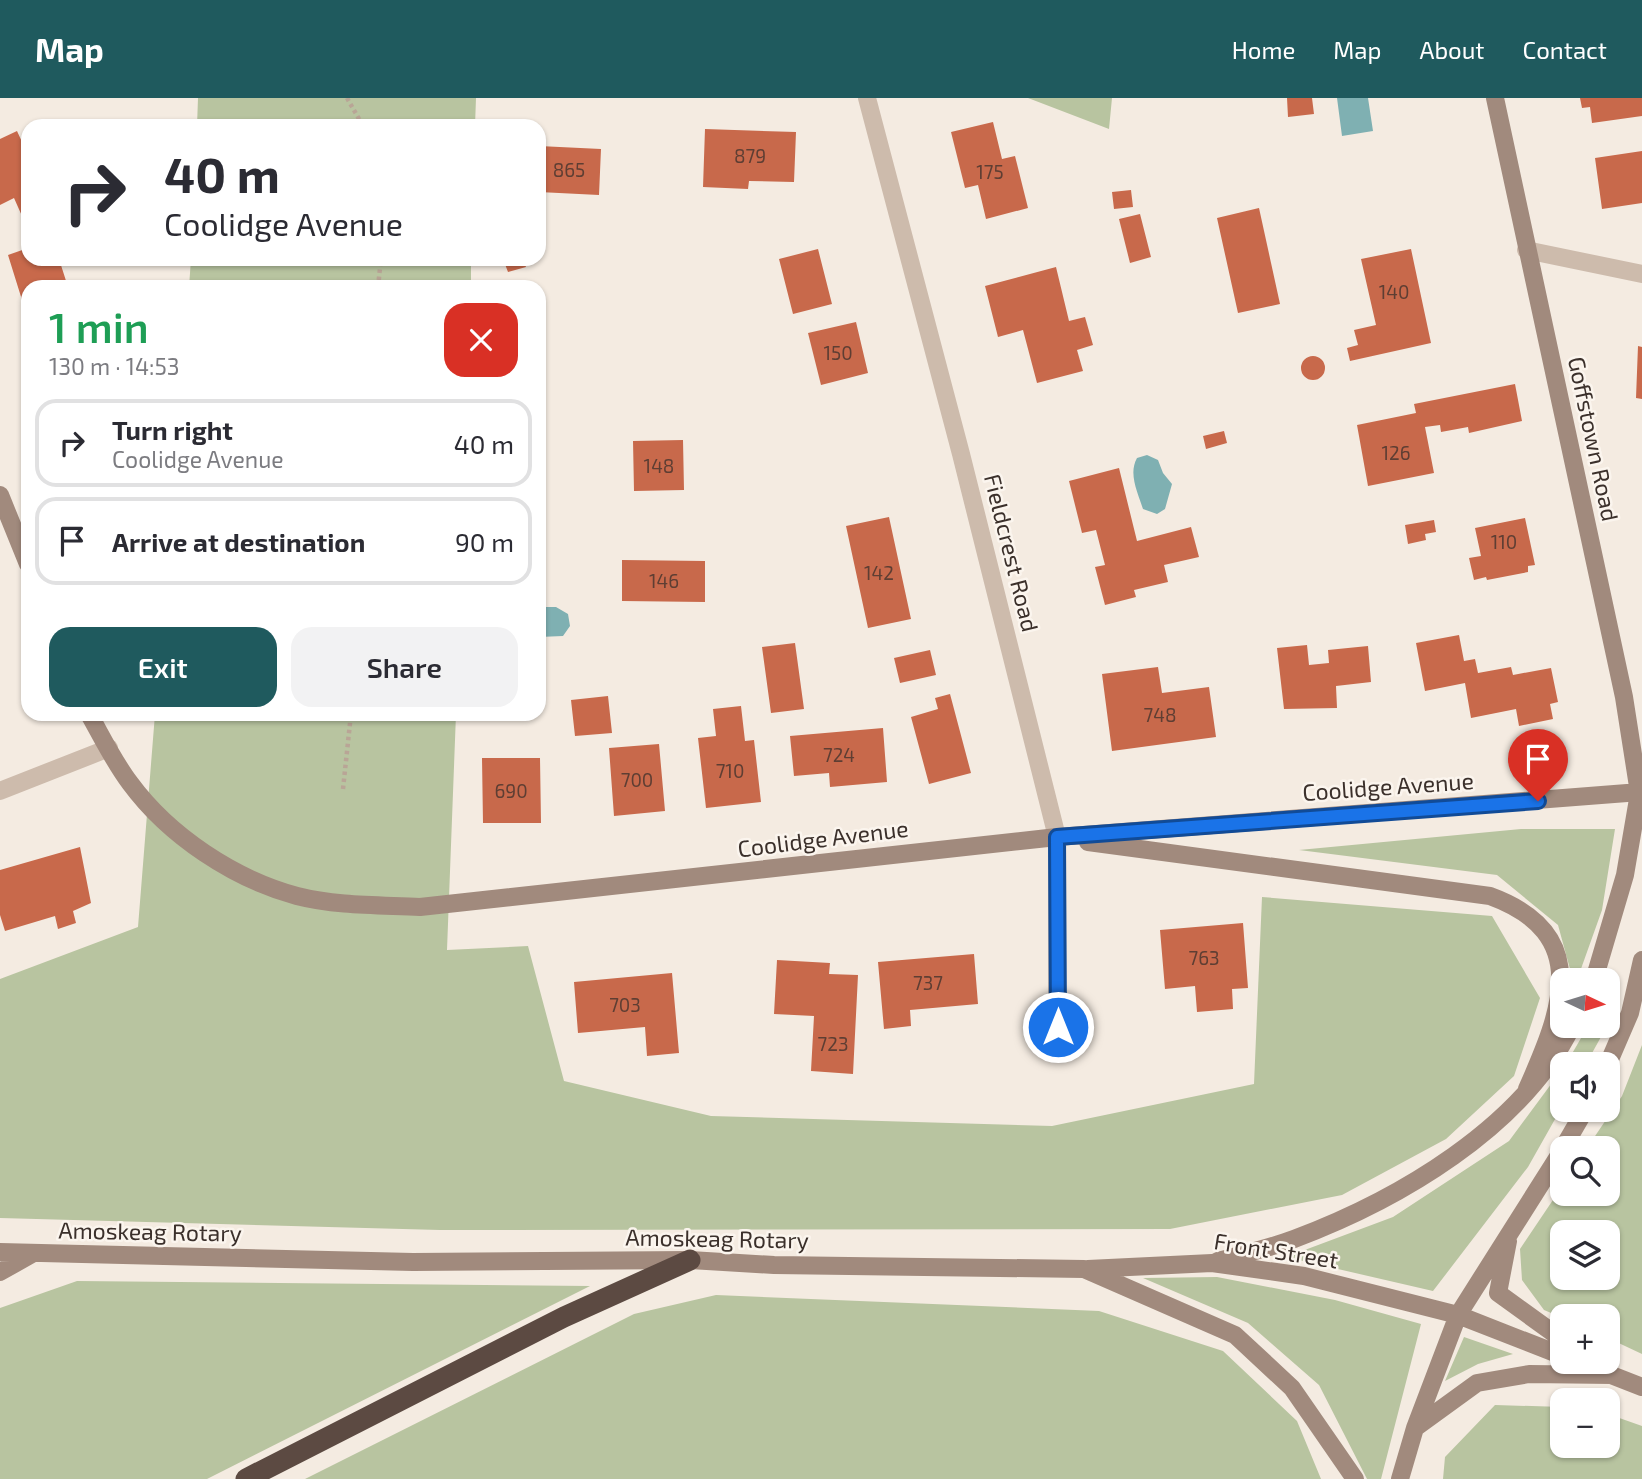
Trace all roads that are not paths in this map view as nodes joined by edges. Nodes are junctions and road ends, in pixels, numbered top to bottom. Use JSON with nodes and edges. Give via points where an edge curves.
{"nodes":[{"id":1,"x":867,"y":98,"type":"edge"},
{"id":2,"x":1496,"y":98,"type":"edge"},
{"id":3,"x":1526,"y":250,"type":"junction"},
{"id":4,"x":1642,"y":274,"type":"edge"},
{"id":5,"x":0,"y":495,"type":"edge"},
{"id":6,"x":21,"y":547,"type":"edge"},
{"id":7,"x":93,"y":721,"type":"edge"},
{"id":8,"x":109,"y":748,"type":"junction"},
{"id":9,"x":0,"y":791,"type":"edge"},
{"id":10,"x":1640,"y":792,"type":"junction"},
{"id":11,"x":1642,"y":812,"type":"edge"},
{"id":12,"x":1057,"y":837,"type":"junction"},
{"id":13,"x":1642,"y":960,"type":"edge"},
{"id":14,"x":1598,"y":968,"type":"edge"},
{"id":15,"x":1058,"y":1027,"type":"dead end"},
{"id":16,"x":1566,"y":1038,"type":"edge"},
{"id":17,"x":1613,"y":1052,"type":"edge"},
{"id":18,"x":1527,"y":1089,"type":"junction"},
{"id":19,"x":1550,"y":1169,"type":"edge"},
{"id":20,"x":1510,"y":1231,"type":"junction"},
{"id":21,"x":0,"y":1252,"type":"edge"},
{"id":22,"x":32,"y":1254,"type":"junction"},
{"id":23,"x":690,"y":1260,"type":"junction"},
{"id":24,"x":1212,"y":1263,"type":"junction"},
{"id":25,"x":1084,"y":1269,"type":"junction"},
{"id":26,"x":0,"y":1272,"type":"edge"},
{"id":27,"x":1458,"y":1315,"type":"junction"},
{"id":28,"x":1550,"y":1331,"type":"edge"},
{"id":29,"x":1550,"y":1351,"type":"edge"},
{"id":30,"x":1613,"y":1375,"type":"joint"},
{"id":31,"x":1642,"y":1387,"type":"edge"},
{"id":32,"x":1415,"y":1428,"type":"junction"},
{"id":33,"x":246,"y":1479,"type":"edge"},
{"id":34,"x":1355,"y":1479,"type":"edge"},
{"id":35,"x":1400,"y":1479,"type":"edge"}],
"edges":[{"from":1,"to":12,"type":"street","name":"Fieldcrest Road"},
{"from":2,"to":3,"type":"main road","name":"Goffstown Road"},
{"from":3,"to":4,"type":"street"},
{"from":3,"to":10,"type":"main road","name":"Goffstown Road","via":[[1625,697]]},
{"from":5,"to":6,"type":"main road"},
{"from":7,"to":8,"type":"main road","name":"Coolidge Avenue"},
{"from":8,"to":9,"type":"street"},
{"from":8,"to":12,"type":"main road","name":"Coolidge Avenue","via":[[131,784],[187,841],[257,883],[333,902],[420,907]]},
{"from":10,"to":11,"type":"main road","name":"Goffstown Road"},
{"from":10,"to":12,"type":"main road","name":"Coolidge Avenue"},
{"from":10,"to":14,"type":"main road","name":"Goffstown Road","via":[[1625,875]]},
{"from":12,"to":15,"type":"street","name":"Fieldcrest Road"},
{"from":12,"to":18,"type":"main road","via":[[1450,890],[1513,905],[1540,926],[1556,950],[1563,976],[1559,1008]]},
{"from":13,"to":17,"type":"main road","via":[[1630,1013]]},
{"from":16,"to":18,"type":"main road"},
{"from":18,"to":24,"type":"main road","via":[[1469,1145],[1365,1208],[1293,1239]]},
{"from":19,"to":20,"type":"main road"},
{"from":20,"to":27,"type":"main road"},
{"from":20,"to":28,"type":"main road","via":[[1498,1293]]},
{"from":21,"to":22,"type":"main road"},
{"from":22,"to":23,"type":"main road","name":"Amoskeag Rotary","via":[[412,1262]]},
{"from":22,"to":26,"type":"main road","name":"Amoskeag Rotary"},
{"from":23,"to":25,"type":"main road","name":"Amoskeag Rotary"},
{"from":23,"to":33,"type":"highway","via":[[564,1317]]},
{"from":24,"to":25,"type":"main road","name":"Front Street"},
{"from":24,"to":27,"type":"main road","name":"Front Street","via":[[1304,1276]]},
{"from":25,"to":34,"type":"main road","name":"Amoskeag Rotary","via":[[1235,1335],[1292,1388]]},
{"from":27,"to":29,"type":"main road","name":"Front Street"},
{"from":27,"to":32,"type":"main road"},
{"from":30,"to":31,"type":"main road"},
{"from":30,"to":32,"type":"main road","via":[[1529,1374],[1478,1383]]},
{"from":32,"to":35,"type":"main road"}]}
